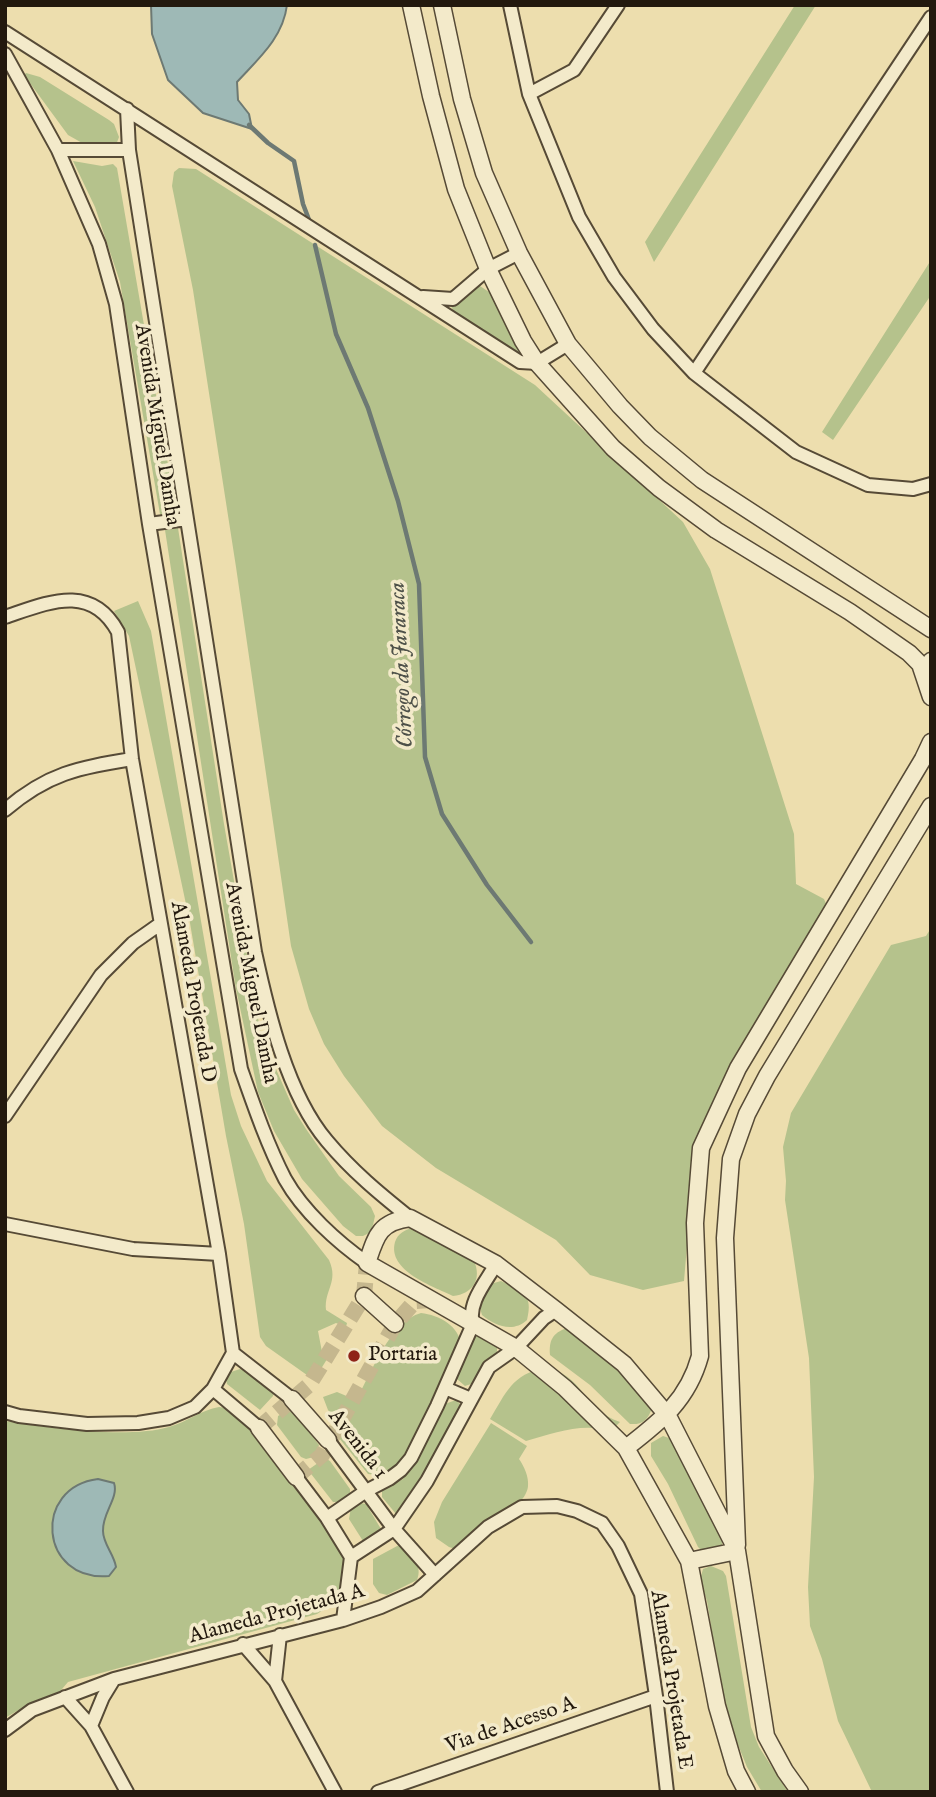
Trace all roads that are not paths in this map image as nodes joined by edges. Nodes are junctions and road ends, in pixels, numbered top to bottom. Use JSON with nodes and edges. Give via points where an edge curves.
{"nodes":[{"id":1,"x":411,"y":5,"type":"edge"},
{"id":2,"x":442,"y":5,"type":"edge"},
{"id":3,"x":510,"y":5,"type":"edge"},
{"id":4,"x":618,"y":5,"type":"edge"},
{"id":5,"x":931,"y":17,"type":"edge"},
{"id":6,"x":5,"y":32,"type":"edge"},
{"id":7,"x":5,"y":54,"type":"edge"},
{"id":8,"x":529,"y":94,"type":"junction"},
{"id":9,"x":127,"y":110,"type":"junction"},
{"id":10,"x":58,"y":150,"type":"junction"},
{"id":11,"x":129,"y":150,"type":"junction"},
{"id":12,"x":519,"y":253,"type":"junction"},
{"id":13,"x":488,"y":269,"type":"junction"},
{"id":14,"x":420,"y":296,"type":"junction"},
{"id":15,"x":568,"y":344,"type":"junction"},
{"id":16,"x":537,"y":363,"type":"junction"},
{"id":17,"x":694,"y":373,"type":"junction"},
{"id":18,"x":931,"y":484,"type":"edge"},
{"id":19,"x":187,"y":519,"type":"junction"},
{"id":20,"x":149,"y":524,"type":"junction"},
{"id":21,"x":5,"y":617,"type":"edge"},
{"id":22,"x":931,"y":629,"type":"edge"},
{"id":23,"x":931,"y":661,"type":"edge"},
{"id":24,"x":925,"y":679,"type":"junction"},
{"id":25,"x":931,"y":697,"type":"edge"},
{"id":26,"x":931,"y":742,"type":"edge"},
{"id":27,"x":132,"y":759,"type":"junction"},
{"id":28,"x":931,"y":806,"type":"edge"},
{"id":29,"x":5,"y":810,"type":"edge"},
{"id":30,"x":160,"y":925,"type":"junction"},
{"id":31,"x":5,"y":1116,"type":"edge"},
{"id":32,"x":410,"y":1218,"type":"junction"},
{"id":33,"x":5,"y":1222,"type":"edge"},
{"id":34,"x":219,"y":1254,"type":"junction"},
{"id":35,"x":367,"y":1263,"type":"junction"},
{"id":36,"x":496,"y":1264,"type":"junction"},
{"id":37,"x":364,"y":1296,"type":"dead end"},
{"id":38,"x":556,"y":1310,"type":"junction"},
{"id":39,"x":473,"y":1324,"type":"junction"},
{"id":40,"x":394,"y":1325,"type":"dead end"},
{"id":41,"x":516,"y":1348,"type":"junction"},
{"id":42,"x":233,"y":1353,"type":"junction"},
{"id":43,"x":445,"y":1388,"type":"junction"},
{"id":44,"x":213,"y":1389,"type":"junction"},
{"id":45,"x":292,"y":1399,"type":"joint"},
{"id":46,"x":471,"y":1399,"type":"junction"},
{"id":47,"x":5,"y":1412,"type":"edge"},
{"id":48,"x":668,"y":1416,"type":"junction"},
{"id":49,"x":259,"y":1428,"type":"joint"},
{"id":50,"x":328,"y":1440,"type":"joint"},
{"id":51,"x":626,"y":1448,"type":"junction"},
{"id":52,"x":296,"y":1477,"type":"joint"},
{"id":53,"x":366,"y":1491,"type":"junction"},
{"id":54,"x":540,"y":1505,"type":"joint"},
{"id":55,"x":327,"y":1518,"type":"junction"},
{"id":56,"x":394,"y":1529,"type":"junction"},
{"id":57,"x":737,"y":1551,"type":"junction"},
{"id":58,"x":351,"y":1557,"type":"junction"},
{"id":59,"x":689,"y":1561,"type":"junction"},
{"id":60,"x":435,"y":1575,"type":"junction"},
{"id":61,"x":343,"y":1620,"type":"junction"},
{"id":62,"x":280,"y":1636,"type":"junction"},
{"id":63,"x":243,"y":1644,"type":"junction"},
{"id":64,"x":114,"y":1679,"type":"junction"},
{"id":65,"x":275,"y":1681,"type":"junction"},
{"id":66,"x":656,"y":1696,"type":"junction"},
{"id":67,"x":65,"y":1697,"type":"junction"},
{"id":68,"x":91,"y":1726,"type":"junction"},
{"id":69,"x":5,"y":1730,"type":"edge"},
{"id":70,"x":127,"y":1792,"type":"edge"},
{"id":71,"x":335,"y":1792,"type":"edge"},
{"id":72,"x":378,"y":1792,"type":"edge"},
{"id":73,"x":667,"y":1792,"type":"edge"},
{"id":74,"x":747,"y":1792,"type":"edge"},
{"id":75,"x":800,"y":1792,"type":"edge"}],
"edges":[{"from":1,"to":13,"type":"street","via":[[456,189]]},
{"from":2,"to":12,"type":"street","via":[[484,173]]},
{"from":3,"to":8,"type":"street"},
{"from":4,"to":8,"type":"street","via":[[574,70]]},
{"from":5,"to":17,"type":"street"},
{"from":6,"to":9,"type":"street"},
{"from":7,"to":10,"type":"street","name":"Avenida Miguel Damha"},
{"from":8,"to":17,"type":"street","via":[[579,216],[614,277]]},
{"from":9,"to":11,"type":"street","name":"Avenida Miguel Damha"},
{"from":9,"to":14,"type":"street"},
{"from":10,"to":11,"type":"street"},
{"from":10,"to":20,"type":"street","name":"Avenida Miguel Damha","via":[[99,244],[116,303]]},
{"from":11,"to":19,"type":"street","name":"Avenida Miguel Damha"},
{"from":12,"to":13,"type":"street"},
{"from":12,"to":15,"type":"street"},
{"from":13,"to":14,"type":"street","via":[[453,299]]},
{"from":13,"to":16,"type":"street"},
{"from":14,"to":16,"type":"street","via":[[520,362]]},
{"from":15,"to":16,"type":"street"},
{"from":15,"to":22,"type":"street","via":[[650,438],[702,480]]},
{"from":16,"to":24,"type":"street","via":[[613,448],[659,488],[716,530],[909,653],[920,664]]},
{"from":17,"to":18,"type":"street","via":[[796,452],[868,485],[913,489]]},
{"from":19,"to":20,"type":"street"},
{"from":19,"to":32,"type":"street","name":"Avenida Miguel Damha","via":[[267,1009],[294,1087],[325,1139],[356,1174]]},
{"from":20,"to":35,"type":"street","name":"Avenida Miguel Damha","via":[[241,1069],[286,1180],[322,1227]]},
{"from":21,"to":27,"type":"street","name":"Alameda Projetada D","via":[[59,599],[93,606],[113,622],[118,632]]},
{"from":23,"to":24,"type":"street"},
{"from":24,"to":25,"type":"street"},
{"from":26,"to":48,"type":"street","via":[[738,1068],[701,1149],[695,1223],[700,1356],[695,1374]]},
{"from":27,"to":29,"type":"street","via":[[60,774]]},
{"from":27,"to":30,"type":"street","name":"Alameda Projetada D"},
{"from":28,"to":57,"type":"street","via":[[767,1076],[747,1114],[732,1159],[724,1238]]},
{"from":30,"to":31,"type":"street","via":[[133,943],[101,975]]},
{"from":30,"to":34,"type":"street","name":"Alameda Projetada D"},
{"from":32,"to":35,"type":"street","via":[[382,1228]]},
{"from":32,"to":36,"type":"street","name":"Avenida Miguel Damha"},
{"from":33,"to":34,"type":"street","via":[[133,1249]]},
{"from":34,"to":42,"type":"street","name":"Alameda Projetada D"},
{"from":35,"to":39,"type":"street","name":"Avenida Miguel Damha"},
{"from":36,"to":38,"type":"street","name":"Avenida Miguel Damha"},
{"from":36,"to":39,"type":"street","via":[[474,1303]]},
{"from":37,"to":40,"type":"street"},
{"from":38,"to":41,"type":"street"},
{"from":38,"to":48,"type":"street","name":"Avenida Miguel Damha","via":[[624,1364]]},
{"from":39,"to":41,"type":"street","name":"Avenida Miguel Damha"},
{"from":39,"to":43,"type":"street"},
{"from":41,"to":46,"type":"street","via":[[489,1367]]},
{"from":41,"to":51,"type":"street","name":"Avenida Miguel Damha"},
{"from":42,"to":44,"type":"street"},
{"from":42,"to":45,"type":"street","name":"Avenida 1"},
{"from":43,"to":46,"type":"street"},
{"from":43,"to":53,"type":"street","via":[[411,1458],[389,1479]]},
{"from":44,"to":47,"type":"street","via":[[195,1407],[169,1418],[138,1423],[87,1424]]},
{"from":44,"to":49,"type":"street"},
{"from":45,"to":50,"type":"street","name":"Avenida 1"},
{"from":46,"to":56,"type":"street","via":[[427,1481]]},
{"from":48,"to":51,"type":"street"},
{"from":48,"to":57,"type":"street","name":"Avenida Miguel Damha"},
{"from":49,"to":52,"type":"street"},
{"from":50,"to":53,"type":"street","name":"Avenida 1"},
{"from":51,"to":59,"type":"street","name":"Avenida Miguel Damha"},
{"from":52,"to":55,"type":"street"},
{"from":53,"to":55,"type":"street"},
{"from":53,"to":56,"type":"street","name":"Avenida 1"},
{"from":54,"to":60,"type":"street","name":"Alameda Projetada A","via":[[522,1507],[488,1527]]},
{"from":54,"to":66,"type":"street","name":"Alameda Projetada E","via":[[577,1511],[602,1523],[618,1546],[641,1594]]},
{"from":55,"to":58,"type":"street"},
{"from":56,"to":58,"type":"street"},
{"from":56,"to":60,"type":"street","name":"Avenida 1"},
{"from":57,"to":59,"type":"street"},
{"from":57,"to":75,"type":"street","name":"Avenida Miguel Damha","via":[[766,1736]]},
{"from":58,"to":61,"type":"street"},
{"from":59,"to":74,"type":"street","name":"Avenida Miguel Damha","via":[[717,1706]]},
{"from":60,"to":61,"type":"street","name":"Alameda Projetada A","via":[[417,1591]]},
{"from":61,"to":62,"type":"street","name":"Alameda Projetada A"},
{"from":62,"to":63,"type":"street","name":"Alameda Projetada A"},
{"from":62,"to":65,"type":"street"},
{"from":63,"to":64,"type":"street","name":"Alameda Projetada A"},
{"from":63,"to":65,"type":"street"},
{"from":64,"to":67,"type":"street","name":"Alameda Projetada A"},
{"from":64,"to":68,"type":"street"},
{"from":65,"to":71,"type":"street"},
{"from":66,"to":72,"type":"street","name":"Via de Acesso A"},
{"from":66,"to":73,"type":"street","name":"Alameda Projetada E"},
{"from":67,"to":68,"type":"street"},
{"from":67,"to":69,"type":"street","name":"Alameda Projetada A","via":[[32,1710]]},
{"from":68,"to":70,"type":"street"}]}
